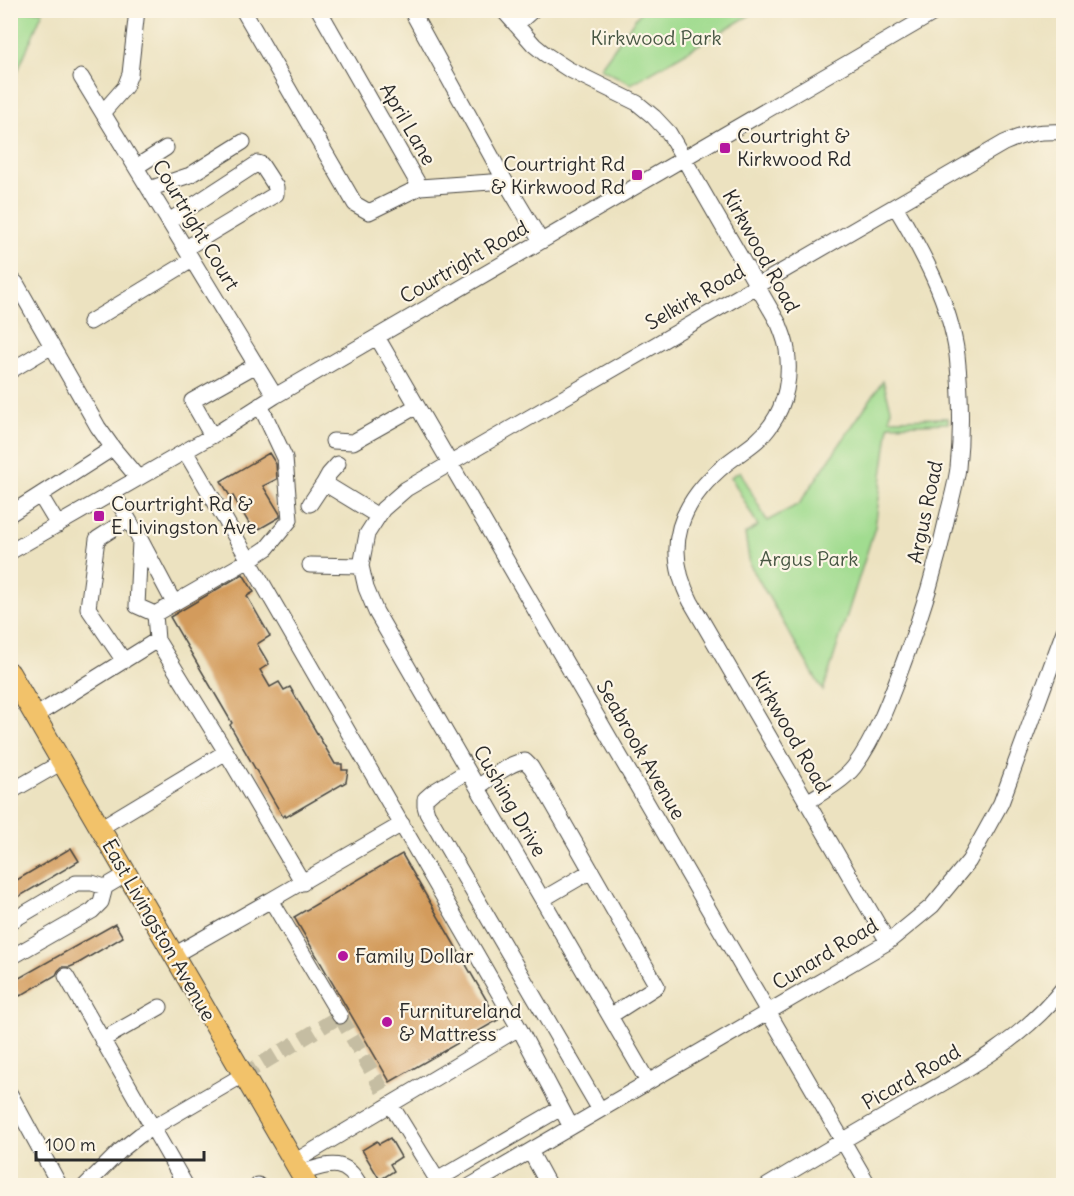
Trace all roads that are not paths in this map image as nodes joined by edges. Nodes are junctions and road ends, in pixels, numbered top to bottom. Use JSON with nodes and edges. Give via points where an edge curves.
{"nodes":[{"id":1,"x":137,"y":10,"type":"edge"},
{"id":2,"x":243,"y":10,"type":"edge"},
{"id":3,"x":319,"y":10,"type":"edge"},
{"id":4,"x":411,"y":10,"type":"edge"},
{"id":5,"x":503,"y":10,"type":"edge"},
{"id":6,"x":533,"y":10,"type":"edge"},
{"id":7,"x":939,"y":10,"type":"edge"},
{"id":8,"x":516,"y":26,"type":"junction"},
{"id":9,"x":81,"y":77,"type":"dead end"},
{"id":10,"x":103,"y":112,"type":"junction"},
{"id":11,"x":1064,"y":132,"type":"edge"},
{"id":12,"x":243,"y":142,"type":"dead end"},
{"id":13,"x":166,"y":148,"type":"dead end"},
{"id":14,"x":684,"y":159,"type":"junction"},
{"id":15,"x":136,"y":167,"type":"junction"},
{"id":16,"x":505,"y":181,"type":"junction"},
{"id":17,"x":420,"y":187,"type":"junction"},
{"id":18,"x":149,"y":189,"type":"junction"},
{"id":19,"x":895,"y":206,"type":"junction"},
{"id":20,"x":169,"y":221,"type":"junction"},
{"id":21,"x":541,"y":242,"type":"junction"},
{"id":22,"x":189,"y":254,"type":"junction"},
{"id":23,"x":10,"y":279,"type":"edge"},
{"id":24,"x":757,"y":285,"type":"junction"},
{"id":25,"x":90,"y":322,"type":"dead end"},
{"id":26,"x":377,"y":337,"type":"junction"},
{"id":27,"x":52,"y":346,"type":"junction"},
{"id":28,"x":256,"y":365,"type":"junction"},
{"id":29,"x":10,"y":371,"type":"edge"},
{"id":30,"x":274,"y":396,"type":"junction"},
{"id":31,"x":260,"y":405,"type":"junction"},
{"id":32,"x":417,"y":406,"type":"junction"},
{"id":33,"x":212,"y":436,"type":"junction"},
{"id":34,"x":333,"y":441,"type":"dead end"},
{"id":35,"x":113,"y":448,"type":"junction"},
{"id":36,"x":185,"y":451,"type":"junction"},
{"id":37,"x":450,"y":462,"type":"junction"},
{"id":38,"x":338,"y":464,"type":"dead end"},
{"id":39,"x":138,"y":478,"type":"junction"},
{"id":40,"x":324,"y":483,"type":"junction"},
{"id":41,"x":113,"y":493,"type":"junction"},
{"id":42,"x":40,"y":495,"type":"junction"},
{"id":43,"x":310,"y":504,"type":"dead end"},
{"id":44,"x":10,"y":514,"type":"edge"},
{"id":45,"x":378,"y":516,"type":"junction"},
{"id":46,"x":128,"y":519,"type":"junction"},
{"id":47,"x":58,"y":525,"type":"junction"},
{"id":48,"x":367,"y":534,"type":"joint"},
{"id":49,"x":140,"y":539,"type":"junction"},
{"id":50,"x":12,"y":549,"type":"edge"},
{"id":51,"x":249,"y":560,"type":"junction"},
{"id":52,"x":310,"y":565,"type":"dead end"},
{"id":53,"x":362,"y":566,"type":"junction"},
{"id":54,"x":174,"y":603,"type":"junction"},
{"id":55,"x":155,"y":614,"type":"junction"},
{"id":56,"x":1064,"y":632,"type":"edge"},
{"id":57,"x":157,"y":640,"type":"junction"},
{"id":58,"x":124,"y":661,"type":"junction"},
{"id":59,"x":10,"y":673,"type":"edge"},
{"id":60,"x":35,"y":716,"type":"junction"},
{"id":61,"x":226,"y":752,"type":"junction"},
{"id":62,"x":62,"y":762,"type":"junction"},
{"id":63,"x":468,"y":771,"type":"junction"},
{"id":64,"x":478,"y":787,"type":"junction"},
{"id":65,"x":10,"y":792,"type":"edge"},
{"id":66,"x":807,"y":802,"type":"junction"},
{"id":67,"x":402,"y":824,"type":"junction"},
{"id":68,"x":100,"y":828,"type":"junction"},
{"id":69,"x":591,"y":871,"type":"junction"},
{"id":70,"x":127,"y":874,"type":"junction"},
{"id":71,"x":303,"y":883,"type":"junction"},
{"id":72,"x":105,"y":887,"type":"junction"},
{"id":73,"x":543,"y":899,"type":"junction"},
{"id":74,"x":271,"y":900,"type":"junction"},
{"id":75,"x":10,"y":922,"type":"edge"},
{"id":76,"x":888,"y":942,"type":"junction"},
{"id":77,"x":174,"y":955,"type":"junction"},
{"id":78,"x":10,"y":958,"type":"edge"},
{"id":79,"x":66,"y":976,"type":"dead end"},
{"id":80,"x":1064,"y":987,"type":"edge"},
{"id":81,"x":160,"y":1007,"type":"dead end"},
{"id":82,"x":768,"y":1012,"type":"junction"},
{"id":83,"x":340,"y":1016,"type":"dead end"},
{"id":84,"x":610,"y":1016,"type":"junction"},
{"id":85,"x":519,"y":1028,"type":"junction"},
{"id":86,"x":102,"y":1040,"type":"junction"},
{"id":87,"x":243,"y":1075,"type":"junction"},
{"id":88,"x":648,"y":1082,"type":"junction"},
{"id":89,"x":10,"y":1094,"type":"edge"},
{"id":90,"x":391,"y":1105,"type":"junction"},
{"id":91,"x":561,"y":1108,"type":"junction"},
{"id":92,"x":600,"y":1110,"type":"junction"},
{"id":93,"x":152,"y":1127,"type":"junction"},
{"id":94,"x":570,"y":1127,"type":"junction"},
{"id":95,"x":843,"y":1141,"type":"junction"},
{"id":96,"x":530,"y":1151,"type":"junction"},
{"id":97,"x":301,"y":1174,"type":"edge"},
{"id":98,"x":439,"y":1183,"type":"edge"},
{"id":99,"x":60,"y":1185,"type":"edge"},
{"id":100,"x":85,"y":1185,"type":"edge"},
{"id":101,"x":186,"y":1185,"type":"edge"},
{"id":102,"x":360,"y":1185,"type":"edge"},
{"id":103,"x":470,"y":1185,"type":"edge"},
{"id":104,"x":549,"y":1185,"type":"edge"},
{"id":105,"x":767,"y":1185,"type":"edge"},
{"id":106,"x":869,"y":1185,"type":"edge"}],
"edges":[{"from":1,"to":10,"type":"street","via":[[125,87]]},
{"from":2,"to":17,"type":"street","via":[[355,204],[369,212]]},
{"from":3,"to":17,"type":"street","name":"April Lane"},
{"from":4,"to":16,"type":"street"},
{"from":5,"to":8,"type":"street","name":"Kirkwood Road"},
{"from":6,"to":8,"type":"street"},
{"from":7,"to":14,"type":"street","name":"Courtright Road"},
{"from":8,"to":14,"type":"street","name":"Kirkwood Road","via":[[556,61],[637,103],[669,133]]},
{"from":9,"to":10,"type":"street","name":"Courtright Court"},
{"from":10,"to":15,"type":"street","name":"Courtright Court"},
{"from":11,"to":19,"type":"street","name":"Selkirk Road","via":[[1040,131],[1004,143]]},
{"from":12,"to":18,"type":"street","via":[[190,175]]},
{"from":13,"to":15,"type":"street"},
{"from":14,"to":21,"type":"street","name":"Courtright Road"},
{"from":14,"to":24,"type":"street","name":"Kirkwood Road"},
{"from":15,"to":18,"type":"street","name":"Courtright Court"},
{"from":16,"to":17,"type":"street","name":"April Lane"},
{"from":16,"to":21,"type":"street"},
{"from":18,"to":20,"type":"street","name":"Courtright Court"},
{"from":19,"to":24,"type":"street","name":"Selkirk Road"},
{"from":19,"to":66,"type":"street","name":"Argus Road","via":[[930,270],[950,325],[961,412],[958,470],[940,553],[914,635],[872,736],[852,769]]},
{"from":20,"to":22,"type":"street","name":"Courtright Court"},
{"from":20,"to":22,"type":"street","via":[[258,163],[276,187],[276,194]]},
{"from":21,"to":26,"type":"street","name":"Courtright Road"},
{"from":22,"to":25,"type":"street"},
{"from":22,"to":28,"type":"street","name":"Courtright Court"},
{"from":23,"to":27,"type":"street"},
{"from":24,"to":37,"type":"street","name":"Selkirk Road"},
{"from":24,"to":66,"type":"street","name":"Kirkwood Road","via":[[779,324],[787,349],[789,376],[783,402],[771,425],[753,446],[707,480],[692,500],[680,525],[678,564],[691,602]]},
{"from":26,"to":30,"type":"street","name":"Courtright Road"},
{"from":26,"to":32,"type":"street","name":"Seabrook Avenue"},
{"from":27,"to":29,"type":"street"},
{"from":27,"to":35,"type":"street"},
{"from":28,"to":30,"type":"street","name":"Courtright Court"},
{"from":28,"to":33,"type":"street","via":[[192,400]]},
{"from":30,"to":31,"type":"street","name":"Courtright Road"},
{"from":31,"to":33,"type":"street","name":"Courtright Road"},
{"from":31,"to":51,"type":"street","via":[[285,458],[290,520],[267,548]]},
{"from":32,"to":34,"type":"street","via":[[353,442]]},
{"from":32,"to":37,"type":"street","name":"Seabrook Avenue"},
{"from":33,"to":36,"type":"street","name":"Courtright Road"},
{"from":35,"to":39,"type":"street"},
{"from":35,"to":42,"type":"street"},
{"from":36,"to":39,"type":"street","name":"Courtright Road"},
{"from":36,"to":51,"type":"street"},
{"from":37,"to":45,"type":"street","name":"Selkirk Road","via":[[406,489]]},
{"from":37,"to":82,"type":"street","name":"Seabrook Avenue"},
{"from":38,"to":40,"type":"street"},
{"from":39,"to":41,"type":"street","name":"Courtright Road"},
{"from":40,"to":43,"type":"street"},
{"from":40,"to":45,"type":"street"},
{"from":41,"to":46,"type":"street"},
{"from":41,"to":47,"type":"street","name":"Courtright Road"},
{"from":42,"to":44,"type":"street"},
{"from":42,"to":47,"type":"street"},
{"from":45,"to":48,"type":"street","name":"Selkirk Road"},
{"from":46,"to":49,"type":"street"},
{"from":46,"to":58,"type":"street","via":[[97,539],[88,608]]},
{"from":47,"to":50,"type":"street","name":"Courtright Road"},
{"from":48,"to":53,"type":"street","name":"Cushing Drive"},
{"from":49,"to":54,"type":"street"},
{"from":49,"to":55,"type":"street","via":[[137,606]]},
{"from":51,"to":54,"type":"street"},
{"from":51,"to":67,"type":"street"},
{"from":52,"to":53,"type":"street"},
{"from":53,"to":63,"type":"street","name":"Cushing Drive","via":[[376,612]]},
{"from":54,"to":55,"type":"street"},
{"from":55,"to":57,"type":"street"},
{"from":56,"to":76,"type":"street","name":"Cunard Road","via":[[1001,803],[969,861],[932,906]]},
{"from":57,"to":58,"type":"street"},
{"from":57,"to":61,"type":"street"},
{"from":58,"to":60,"type":"street"},
{"from":59,"to":60,"type":"main road","name":"East Livingston Avenue"},
{"from":60,"to":62,"type":"main road","name":"East Livingston Avenue"},
{"from":61,"to":68,"type":"street"},
{"from":61,"to":71,"type":"street"},
{"from":62,"to":65,"type":"street"},
{"from":62,"to":68,"type":"main road","name":"East Livingston Avenue"},
{"from":63,"to":64,"type":"street","name":"Cushing Drive"},
{"from":63,"to":92,"type":"street","via":[[433,792],[424,806]]},
{"from":64,"to":69,"type":"street","via":[[511,765],[525,761]]},
{"from":64,"to":73,"type":"street","name":"Cushing Drive"},
{"from":66,"to":76,"type":"street","name":"Kirkwood Road"},
{"from":67,"to":71,"type":"street"},
{"from":67,"to":85,"type":"street"},
{"from":68,"to":70,"type":"main road","name":"East Livingston Avenue"},
{"from":69,"to":73,"type":"street"},
{"from":69,"to":84,"type":"street","via":[[657,986]]},
{"from":70,"to":72,"type":"street"},
{"from":70,"to":77,"type":"main road","name":"East Livingston Avenue"},
{"from":71,"to":74,"type":"street"},
{"from":72,"to":75,"type":"street","via":[[76,883]]},
{"from":72,"to":78,"type":"street","via":[[101,902],[92,911]]},
{"from":73,"to":84,"type":"street","name":"Cushing Drive"},
{"from":74,"to":77,"type":"street"},
{"from":74,"to":83,"type":"street"},
{"from":76,"to":82,"type":"street","name":"Cunard Road"},
{"from":77,"to":87,"type":"main road","name":"East Livingston Avenue"},
{"from":79,"to":86,"type":"street"},
{"from":80,"to":95,"type":"street","name":"Picard Road","via":[[1017,1035],[981,1061]]},
{"from":81,"to":86,"type":"street"},
{"from":82,"to":88,"type":"street","name":"Cunard Road"},
{"from":82,"to":95,"type":"street","name":"Seabrook Avenue"},
{"from":84,"to":88,"type":"street","name":"Cushing Drive"},
{"from":85,"to":90,"type":"street"},
{"from":85,"to":91,"type":"street"},
{"from":86,"to":93,"type":"street"},
{"from":87,"to":93,"type":"street"},
{"from":87,"to":97,"type":"main road","name":"East Livingston Avenue"},
{"from":88,"to":92,"type":"street","name":"Cunard Road"},
{"from":89,"to":99,"type":"street"},
{"from":90,"to":97,"type":"street"},
{"from":90,"to":98,"type":"street"},
{"from":91,"to":94,"type":"street"},
{"from":91,"to":98,"type":"street"},
{"from":92,"to":94,"type":"street","name":"Cunard Road"},
{"from":93,"to":100,"type":"street","via":[[129,1142]]},
{"from":93,"to":101,"type":"street"},
{"from":94,"to":96,"type":"street","name":"Cunard Road"},
{"from":95,"to":105,"type":"street","name":"Picard Road"},
{"from":95,"to":106,"type":"street","name":"Seabrook Avenue"},
{"from":96,"to":103,"type":"street","name":"Cunard Road"},
{"from":96,"to":104,"type":"street"},
{"from":97,"to":102,"type":"street","via":[[343,1165]]}]}
